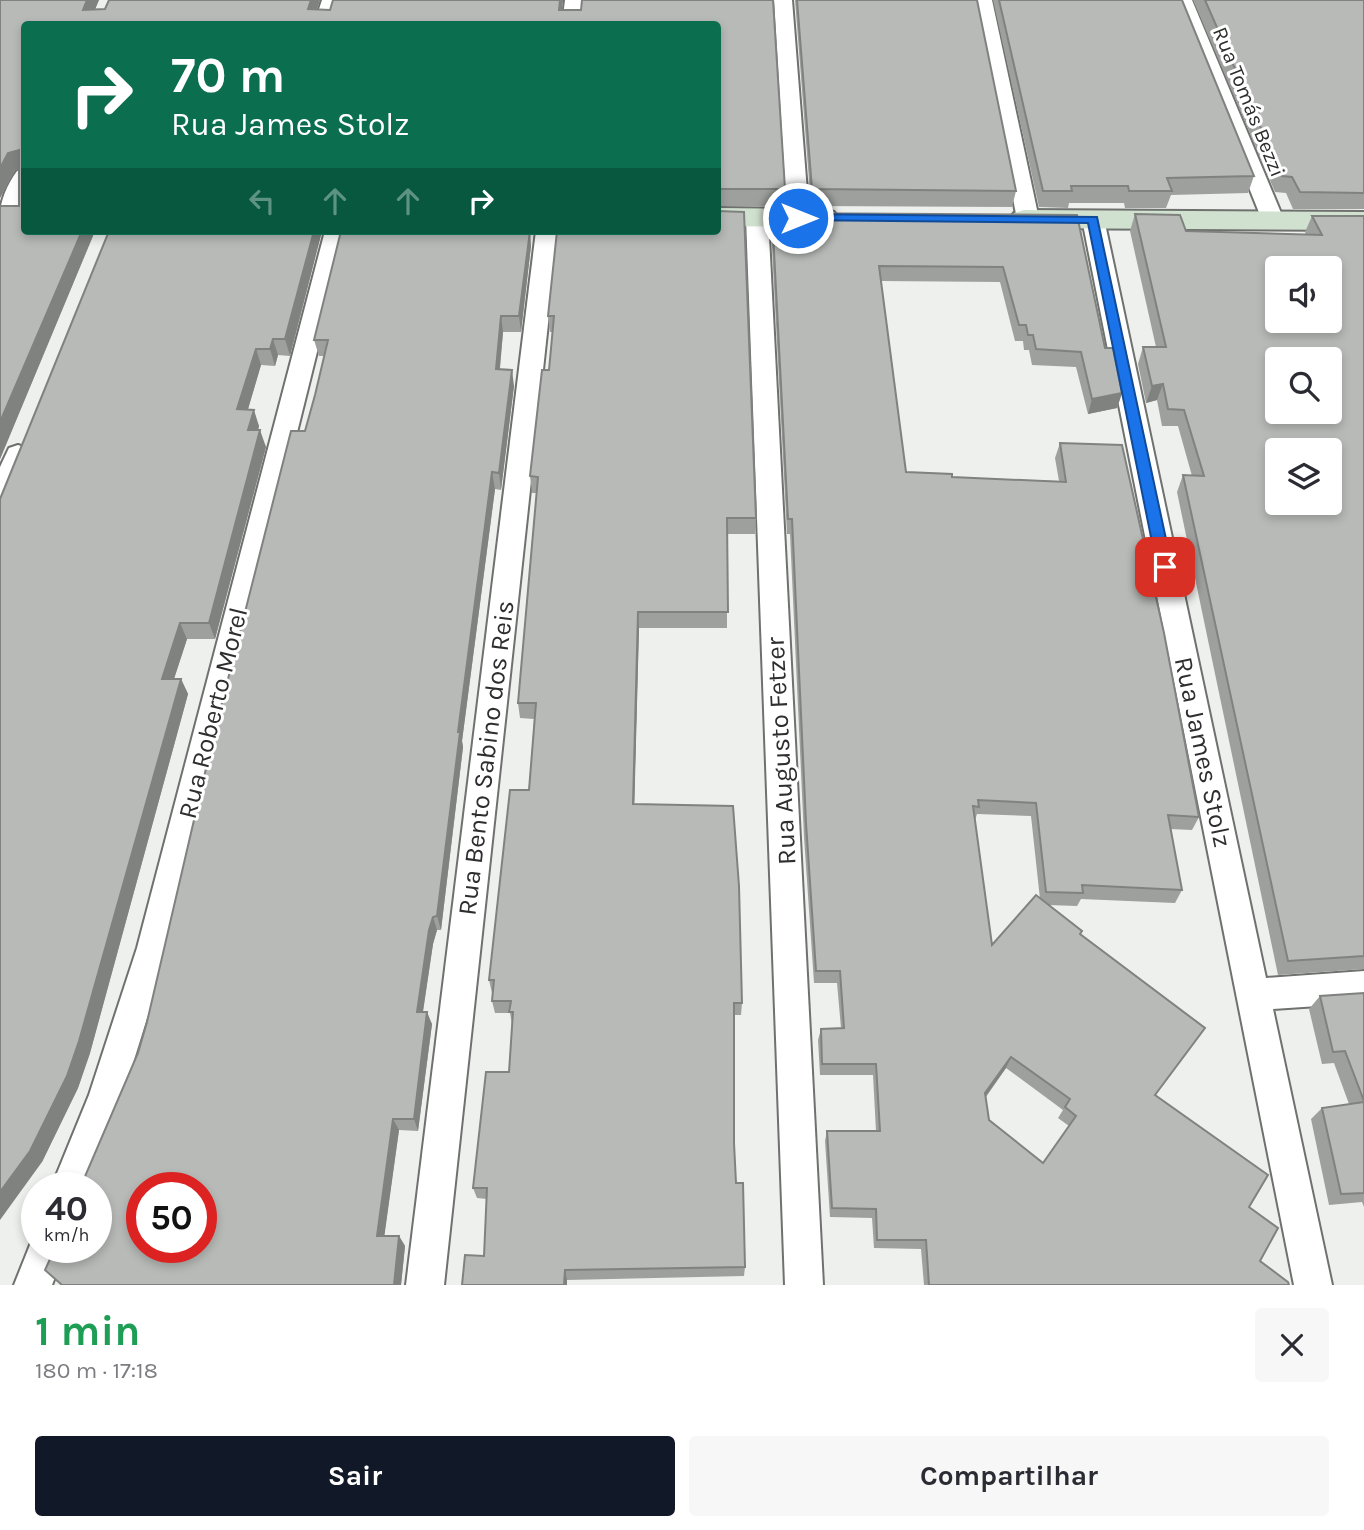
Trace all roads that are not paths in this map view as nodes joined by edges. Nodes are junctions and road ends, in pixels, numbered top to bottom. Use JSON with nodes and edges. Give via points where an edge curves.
{"nodes":[{"id":1,"x":331,"y":0,"type":"edge"},
{"id":2,"x":574,"y":0,"type":"edge"},
{"id":3,"x":783,"y":0,"type":"edge"},
{"id":4,"x":983,"y":0,"type":"edge"},
{"id":5,"x":1183,"y":0,"type":"edge"},
{"id":6,"x":324,"y":21,"type":"edge"},
{"id":7,"x":571,"y":21,"type":"edge"},
{"id":8,"x":21,"y":183,"type":"edge"},
{"id":9,"x":10,"y":212,"type":"edge"},
{"id":10,"x":721,"y":217,"type":"edge"},
{"id":11,"x":757,"y":217,"type":"junction"},
{"id":12,"x":798,"y":218,"type":"junction"},
{"id":13,"x":852,"y":218,"type":"edge"},
{"id":14,"x":1015,"y":219,"type":"joint"},
{"id":15,"x":1093,"y":219,"type":"junction"},
{"id":16,"x":1273,"y":220,"type":"junction"},
{"id":17,"x":1364,"y":221,"type":"edge"},
{"id":18,"x":335,"y":235,"type":"edge"},
{"id":19,"x":547,"y":235,"type":"edge"},
{"id":20,"x":26,"y":434,"type":"edge"},
{"id":21,"x":0,"y":497,"type":"edge"},
{"id":22,"x":1364,"y":987,"type":"edge"},
{"id":23,"x":1253,"y":995,"type":"junction"},
{"id":24,"x":75,"y":1172,"type":"edge"},
{"id":25,"x":41,"y":1263,"type":"edge"},
{"id":26,"x":33,"y":1285,"type":"edge"},
{"id":27,"x":425,"y":1285,"type":"edge"},
{"id":28,"x":804,"y":1285,"type":"edge"},
{"id":29,"x":1313,"y":1285,"type":"edge"}],
"edges":[{"from":1,"to":6,"type":"street"},
{"from":2,"to":7,"type":"street"},
{"from":3,"to":12,"type":"street"},
{"from":4,"to":14,"type":"street"},
{"from":5,"to":16,"type":"street","name":"Rua Tomás Bezzi"},
{"from":8,"to":9,"type":"street"},
{"from":10,"to":11,"type":"main road"},
{"from":11,"to":12,"type":"main road"},
{"from":11,"to":28,"type":"street","name":"Rua Augusto Fetzer"},
{"from":12,"to":13,"type":"main road"},
{"from":14,"to":15,"type":"main road"},
{"from":15,"to":16,"type":"main road"},
{"from":15,"to":23,"type":"street","name":"Rua James Stolz"},
{"from":16,"to":17,"type":"main road"},
{"from":18,"to":24,"type":"street","name":"Rua Roberto Morel","via":[[153,948],[106,1095]]},
{"from":19,"to":27,"type":"street","name":"Rua Bento Sabino dos Reis"},
{"from":20,"to":21,"type":"street"},
{"from":22,"to":23,"type":"street"},
{"from":23,"to":29,"type":"street","name":"Rua James Stolz"},
{"from":25,"to":26,"type":"street"}]}
